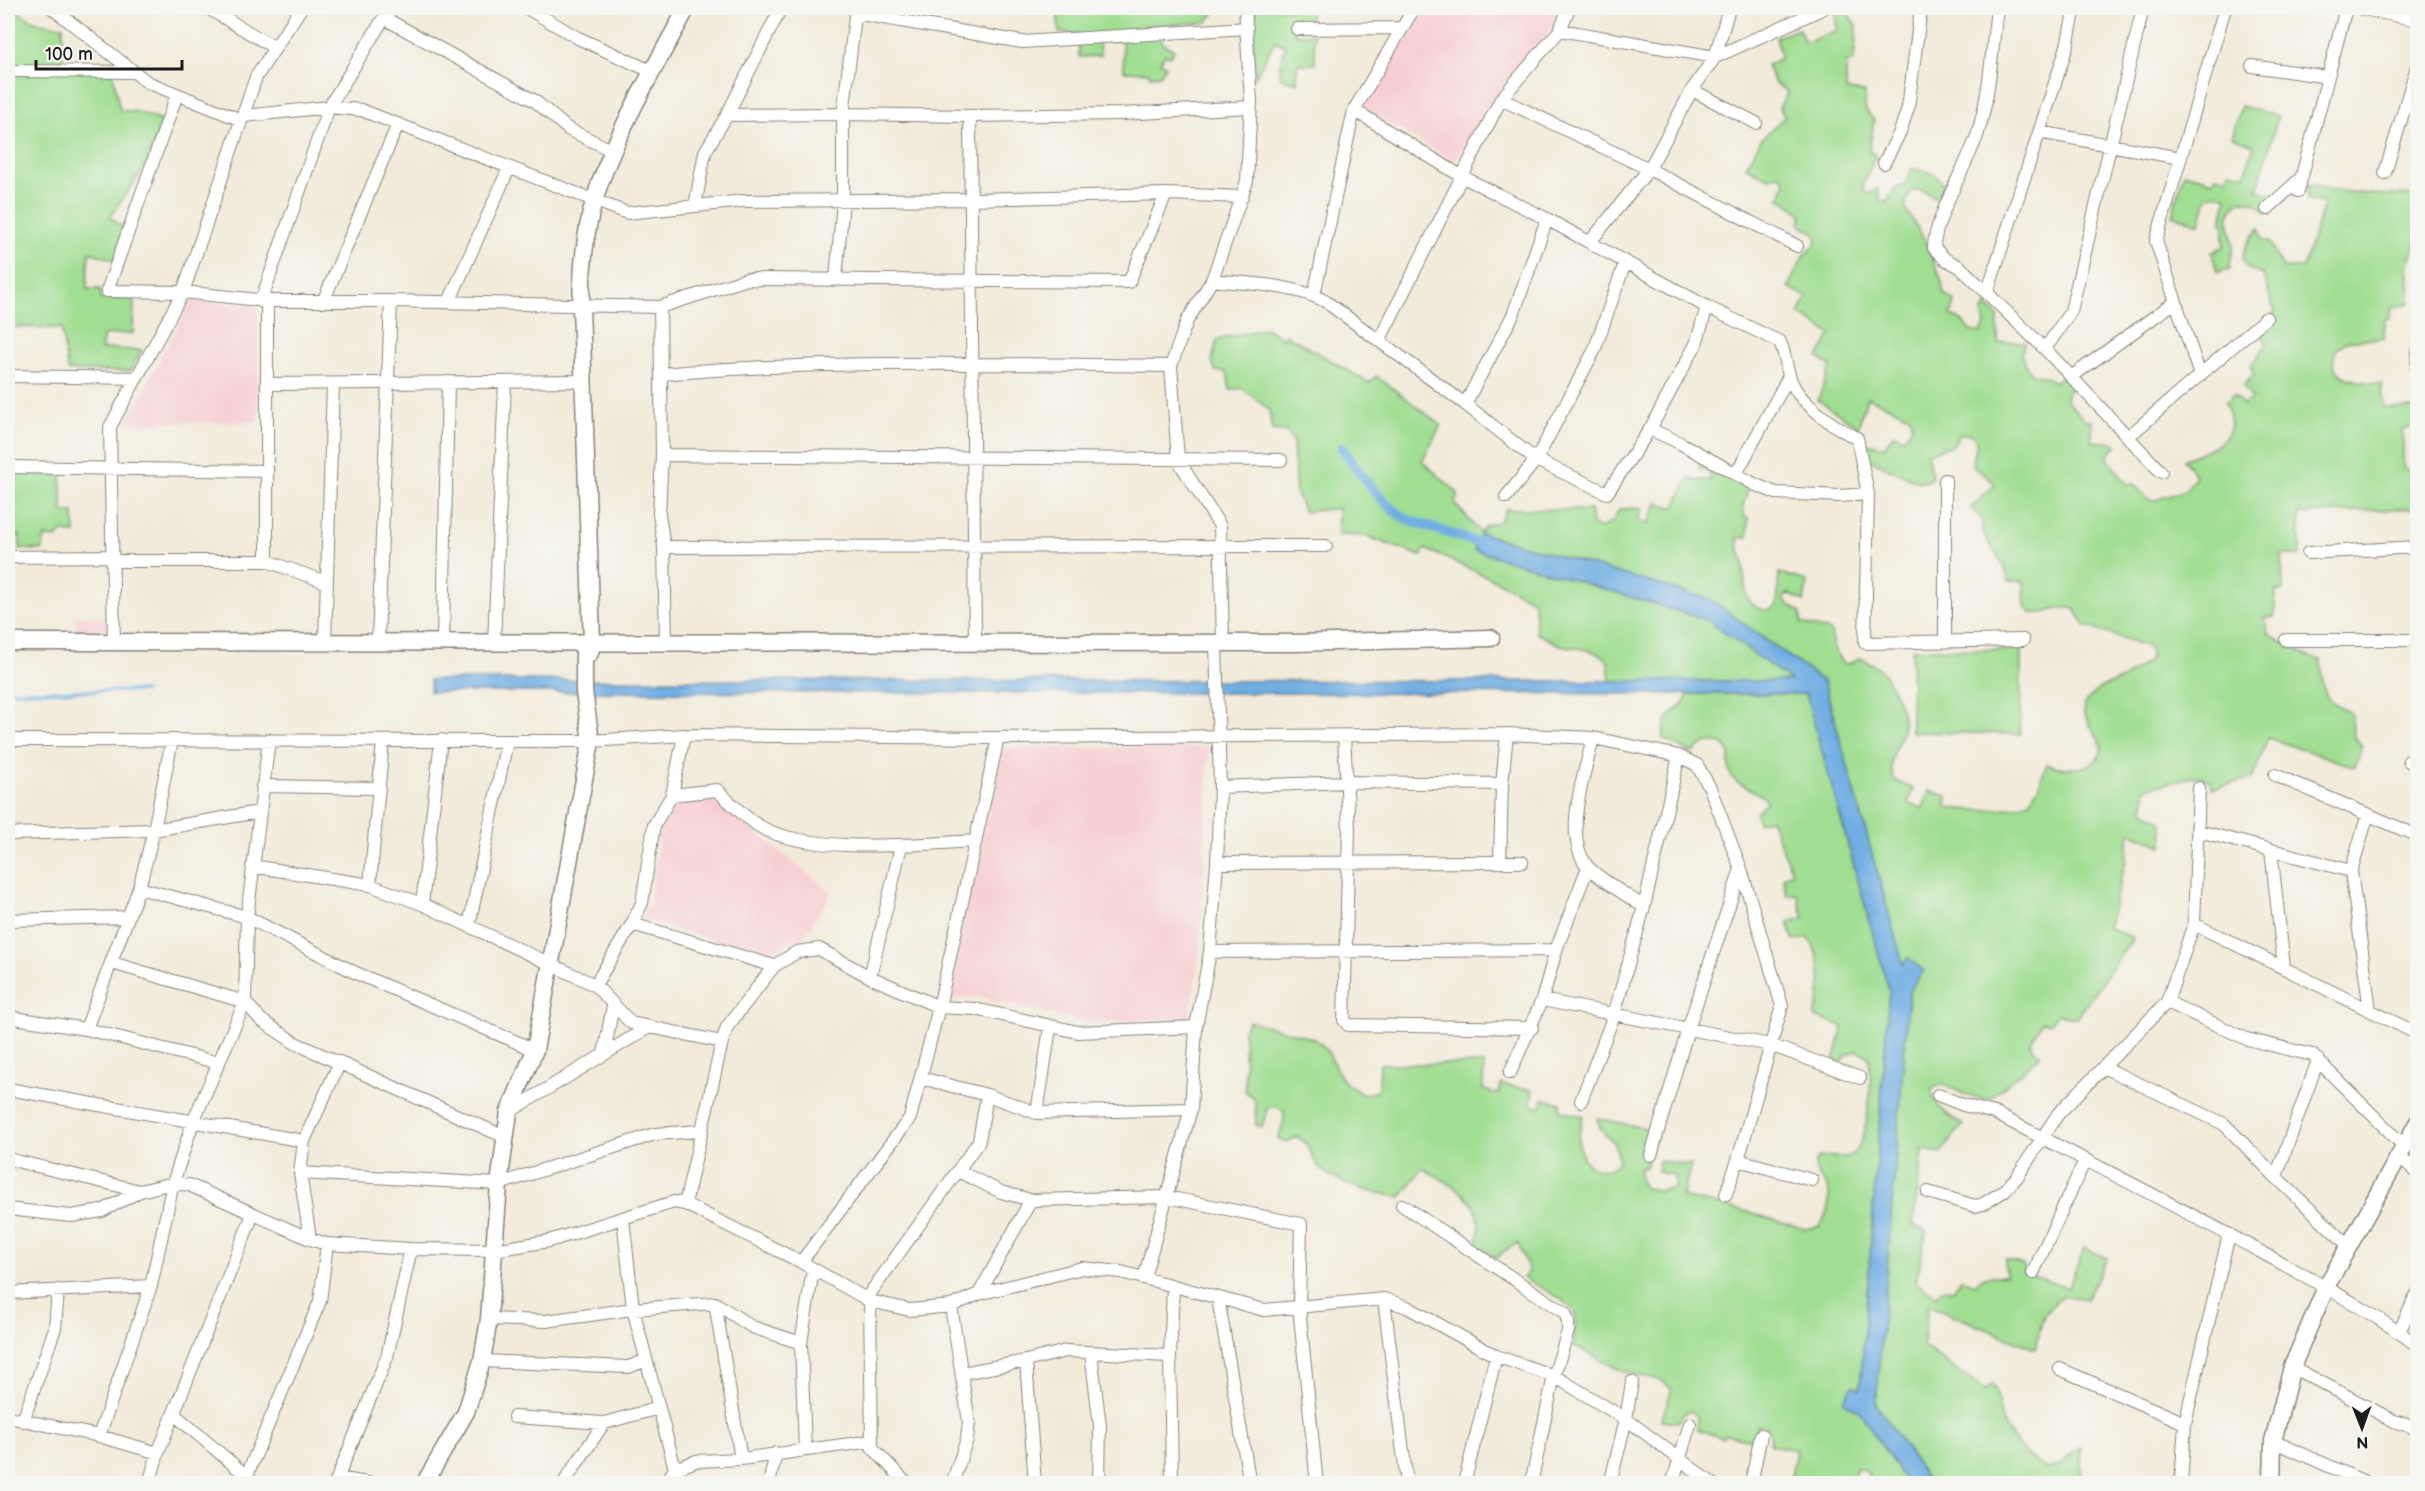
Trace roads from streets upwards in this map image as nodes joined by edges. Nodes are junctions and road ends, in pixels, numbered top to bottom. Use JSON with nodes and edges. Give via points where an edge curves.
{"nodes":[{"id":1,"x":52,"y":8,"type":"edge"},
{"id":2,"x":208,"y":8,"type":"edge"},
{"id":3,"x":301,"y":8,"type":"edge"},
{"id":4,"x":527,"y":8,"type":"edge"},
{"id":5,"x":687,"y":8,"type":"edge"},
{"id":6,"x":782,"y":8,"type":"edge"},
{"id":7,"x":1245,"y":8,"type":"edge"},
{"id":8,"x":1414,"y":8,"type":"edge"},
{"id":9,"x":1569,"y":8,"type":"edge"},
{"id":10,"x":1729,"y":8,"type":"edge"},
{"id":11,"x":1824,"y":8,"type":"edge"},
{"id":12,"x":1921,"y":8,"type":"edge"},
{"id":13,"x":1997,"y":8,"type":"edge"},
{"id":14,"x":2058,"y":8,"type":"edge"},
{"id":15,"x":2075,"y":8,"type":"edge"},
{"id":16,"x":2143,"y":8,"type":"edge"},
{"id":17,"x":2225,"y":8,"type":"edge"},
{"id":18,"x":2346,"y":8,"type":"edge"},
{"id":19,"x":2358,"y":8,"type":"edge"},
{"id":20,"x":856,"y":10,"type":"edge"},
{"id":21,"x":387,"y":13,"type":"edge"},
{"id":22,"x":2418,"y":20,"type":"edge"},
{"id":23,"x":1247,"y":28,"type":"junction"},
{"id":24,"x":1402,"y":28,"type":"junction"},
{"id":25,"x":1297,"y":29,"type":"dead end"},
{"id":26,"x":1560,"y":30,"type":"junction"},
{"id":27,"x":275,"y":48,"type":"junction"},
{"id":28,"x":1715,"y":57,"type":"junction"},
{"id":29,"x":2418,"y":63,"type":"edge"},
{"id":30,"x":2253,"y":66,"type":"dead end"},
{"id":31,"x":8,"y":71,"type":"edge"},
{"id":32,"x":134,"y":72,"type":"junction"},
{"id":33,"x":653,"y":72,"type":"junction"},
{"id":34,"x":2328,"y":77,"type":"junction"},
{"id":35,"x":1692,"y":90,"type":"junction"},
{"id":36,"x":177,"y":94,"type":"junction"},
{"id":37,"x":1501,"y":99,"type":"junction"},
{"id":38,"x":329,"y":107,"type":"junction"},
{"id":39,"x":1250,"y":107,"type":"junction"},
{"id":40,"x":1354,"y":110,"type":"junction"},
{"id":41,"x":843,"y":114,"type":"junction"},
{"id":42,"x":728,"y":115,"type":"junction"},
{"id":43,"x":970,"y":116,"type":"junction"},
{"id":44,"x":242,"y":118,"type":"junction"},
{"id":45,"x":1756,"y":123,"type":"dead end"},
{"id":46,"x":398,"y":124,"type":"junction"},
{"id":47,"x":2039,"y":132,"type":"junction"},
{"id":48,"x":2110,"y":145,"type":"junction"},
{"id":49,"x":613,"y":151,"type":"junction"},
{"id":50,"x":2180,"y":158,"type":"junction"},
{"id":51,"x":1884,"y":163,"type":"dead end"},
{"id":52,"x":509,"y":168,"type":"junction"},
{"id":53,"x":1649,"y":169,"type":"junction"},
{"id":54,"x":2385,"y":173,"type":"dead end"},
{"id":55,"x":1461,"y":176,"type":"junction"},
{"id":56,"x":2302,"y":177,"type":"junction"},
{"id":57,"x":2298,"y":191,"type":"dead end"},
{"id":58,"x":1166,"y":194,"type":"junction"},
{"id":59,"x":1242,"y":197,"type":"junction"},
{"id":60,"x":972,"y":199,"type":"junction"},
{"id":61,"x":843,"y":201,"type":"junction"},
{"id":62,"x":594,"y":202,"type":"junction"},
{"id":63,"x":695,"y":206,"type":"junction"},
{"id":64,"x":2267,"y":209,"type":"dead end"},
{"id":65,"x":1547,"y":219,"type":"junction"},
{"id":66,"x":1590,"y":242,"type":"junction"},
{"id":67,"x":1797,"y":246,"type":"dead end"},
{"id":68,"x":1625,"y":262,"type":"junction"},
{"id":69,"x":836,"y":278,"type":"junction"},
{"id":70,"x":972,"y":280,"type":"junction"},
{"id":71,"x":1212,"y":280,"type":"junction"},
{"id":72,"x":183,"y":292,"type":"junction"},
{"id":73,"x":1987,"y":293,"type":"junction"},
{"id":74,"x":1314,"y":295,"type":"junction"},
{"id":75,"x":264,"y":301,"type":"junction"},
{"id":76,"x":391,"y":301,"type":"junction"},
{"id":77,"x":323,"y":302,"type":"junction"},
{"id":78,"x":449,"y":302,"type":"junction"},
{"id":79,"x":2175,"y":302,"type":"junction"},
{"id":80,"x":581,"y":306,"type":"junction"},
{"id":81,"x":660,"y":307,"type":"junction"},
{"id":82,"x":1707,"y":307,"type":"junction"},
{"id":83,"x":2266,"y":318,"type":"dead end"},
{"id":84,"x":1379,"y":341,"type":"junction"},
{"id":85,"x":2418,"y":345,"type":"edge"},
{"id":86,"x":2044,"y":349,"type":"junction"},
{"id":87,"x":973,"y":364,"type":"junction"},
{"id":88,"x":1171,"y":366,"type":"junction"},
{"id":89,"x":661,"y":374,"type":"junction"},
{"id":90,"x":8,"y":376,"type":"edge"},
{"id":91,"x":1789,"y":376,"type":"junction"},
{"id":92,"x":2200,"y":376,"type":"junction"},
{"id":93,"x":2417,"y":376,"type":"edge"},
{"id":94,"x":2071,"y":377,"type":"junction"},
{"id":95,"x":137,"y":378,"type":"junction"},
{"id":96,"x":584,"y":381,"type":"junction"},
{"id":97,"x":448,"y":382,"type":"junction"},
{"id":98,"x":505,"y":382,"type":"junction"},
{"id":99,"x":388,"y":383,"type":"junction"},
{"id":100,"x":267,"y":384,"type":"junction"},
{"id":101,"x":333,"y":384,"type":"junction"},
{"id":102,"x":1465,"y":404,"type":"junction"},
{"id":103,"x":1650,"y":429,"type":"junction"},
{"id":104,"x":2129,"y":436,"type":"junction"},
{"id":105,"x":662,"y":455,"type":"junction"},
{"id":106,"x":973,"y":458,"type":"junction"},
{"id":107,"x":1178,"y":460,"type":"junction"},
{"id":108,"x":1281,"y":460,"type":"dead end"},
{"id":109,"x":1536,"y":460,"type":"junction"},
{"id":110,"x":8,"y":467,"type":"edge"},
{"id":111,"x":111,"y":468,"type":"junction"},
{"id":112,"x":267,"y":471,"type":"junction"},
{"id":113,"x":2161,"y":472,"type":"dead end"},
{"id":114,"x":1736,"y":474,"type":"junction"},
{"id":115,"x":1945,"y":480,"type":"dead end"},
{"id":116,"x":1868,"y":494,"type":"junction"},
{"id":117,"x":1506,"y":497,"type":"dead end"},
{"id":118,"x":1222,"y":545,"type":"junction"},
{"id":119,"x":974,"y":546,"type":"junction"},
{"id":120,"x":1326,"y":546,"type":"dead end"},
{"id":121,"x":664,"y":547,"type":"junction"},
{"id":122,"x":2418,"y":547,"type":"edge"},
{"id":123,"x":2308,"y":553,"type":"dead end"},
{"id":124,"x":8,"y":557,"type":"edge"},
{"id":125,"x":113,"y":558,"type":"junction"},
{"id":126,"x":267,"y":561,"type":"junction"},
{"id":127,"x":326,"y":582,"type":"junction"},
{"id":128,"x":1491,"y":638,"type":"dead end"},
{"id":129,"x":2024,"y":640,"type":"dead end"},
{"id":130,"x":2286,"y":640,"type":"dead end"},
{"id":131,"x":2418,"y":640,"type":"edge"},
{"id":132,"x":1945,"y":641,"type":"junction"},
{"id":133,"x":8,"y":642,"type":"edge"},
{"id":134,"x":114,"y":642,"type":"junction"},
{"id":135,"x":325,"y":642,"type":"junction"},
{"id":136,"x":378,"y":642,"type":"junction"},
{"id":137,"x":443,"y":642,"type":"junction"},
{"id":138,"x":588,"y":642,"type":"junction"},
{"id":139,"x":494,"y":643,"type":"junction"},
{"id":140,"x":666,"y":643,"type":"junction"},
{"id":141,"x":975,"y":643,"type":"junction"},
{"id":142,"x":1219,"y":643,"type":"junction"},
{"id":143,"x":1507,"y":734,"type":"junction"},
{"id":144,"x":684,"y":735,"type":"junction"},
{"id":145,"x":1344,"y":736,"type":"junction"},
{"id":146,"x":998,"y":738,"type":"junction"},
{"id":147,"x":1220,"y":738,"type":"junction"},
{"id":148,"x":1593,"y":738,"type":"junction"},
{"id":149,"x":8,"y":740,"type":"edge"},
{"id":150,"x":172,"y":740,"type":"junction"},
{"id":151,"x":269,"y":740,"type":"junction"},
{"id":152,"x":441,"y":740,"type":"junction"},
{"id":153,"x":382,"y":741,"type":"junction"},
{"id":154,"x":507,"y":741,"type":"junction"},
{"id":155,"x":591,"y":741,"type":"junction"},
{"id":156,"x":1679,"y":756,"type":"junction"},
{"id":157,"x":2275,"y":775,"type":"dead end"},
{"id":158,"x":1347,"y":782,"type":"junction"},
{"id":159,"x":1502,"y":784,"type":"junction"},
{"id":160,"x":262,"y":786,"type":"junction"},
{"id":161,"x":1220,"y":787,"type":"junction"},
{"id":162,"x":378,"y":788,"type":"junction"},
{"id":163,"x":2199,"y":788,"type":"dead end"},
{"id":164,"x":672,"y":795,"type":"junction"},
{"id":165,"x":258,"y":812,"type":"junction"},
{"id":166,"x":2368,"y":814,"type":"junction"},
{"id":167,"x":154,"y":830,"type":"junction"},
{"id":168,"x":2199,"y":831,"type":"junction"},
{"id":169,"x":8,"y":834,"type":"edge"},
{"id":170,"x":2418,"y":836,"type":"edge"},
{"id":171,"x":976,"y":841,"type":"junction"},
{"id":172,"x":901,"y":846,"type":"junction"},
{"id":173,"x":2271,"y":850,"type":"junction"},
{"id":174,"x":1500,"y":862,"type":"junction"},
{"id":175,"x":1522,"y":862,"type":"dead end"},
{"id":176,"x":1217,"y":863,"type":"junction"},
{"id":177,"x":1348,"y":863,"type":"junction"},
{"id":178,"x":252,"y":866,"type":"junction"},
{"id":179,"x":1588,"y":867,"type":"junction"},
{"id":180,"x":1741,"y":869,"type":"junction"},
{"id":181,"x":2350,"y":872,"type":"junction"},
{"id":182,"x":370,"y":885,"type":"junction"},
{"id":183,"x":138,"y":888,"type":"junction"},
{"id":184,"x":422,"y":904,"type":"junction"},
{"id":185,"x":1644,"y":907,"type":"junction"},
{"id":186,"x":247,"y":916,"type":"junction"},
{"id":187,"x":128,"y":917,"type":"junction"},
{"id":188,"x":8,"y":920,"type":"edge"},
{"id":189,"x":632,"y":924,"type":"junction"},
{"id":190,"x":2194,"y":924,"type":"junction"},
{"id":191,"x":469,"y":926,"type":"junction"},
{"id":192,"x":1556,"y":950,"type":"junction"},
{"id":193,"x":1348,"y":951,"type":"junction"},
{"id":194,"x":1210,"y":952,"type":"junction"},
{"id":195,"x":112,"y":963,"type":"junction"},
{"id":196,"x":552,"y":963,"type":"junction"},
{"id":197,"x":774,"y":966,"type":"junction"},
{"id":198,"x":2284,"y":967,"type":"junction"},
{"id":199,"x":870,"y":977,"type":"junction"},
{"id":200,"x":595,"y":985,"type":"junction"},
{"id":201,"x":1542,"y":1000,"type":"junction"},
{"id":202,"x":245,"y":1002,"type":"junction"},
{"id":203,"x":2167,"y":1002,"type":"junction"},
{"id":204,"x":614,"y":1005,"type":"junction"},
{"id":205,"x":939,"y":1007,"type":"junction"},
{"id":206,"x":2370,"y":1010,"type":"junction"},
{"id":207,"x":1614,"y":1016,"type":"junction"},
{"id":208,"x":8,"y":1017,"type":"edge"},
{"id":209,"x":648,"y":1027,"type":"junction"},
{"id":210,"x":1196,"y":1027,"type":"junction"},
{"id":211,"x":1050,"y":1028,"type":"junction"},
{"id":212,"x":1532,"y":1028,"type":"junction"},
{"id":213,"x":86,"y":1029,"type":"junction"},
{"id":214,"x":1688,"y":1029,"type":"junction"},
{"id":215,"x":2418,"y":1034,"type":"edge"},
{"id":216,"x":722,"y":1042,"type":"junction"},
{"id":217,"x":1770,"y":1045,"type":"junction"},
{"id":218,"x":535,"y":1050,"type":"junction"},
{"id":219,"x":604,"y":1054,"type":"junction"},
{"id":220,"x":2318,"y":1060,"type":"junction"},
{"id":221,"x":340,"y":1062,"type":"junction"},
{"id":222,"x":219,"y":1064,"type":"junction"},
{"id":223,"x":2103,"y":1067,"type":"junction"},
{"id":224,"x":1510,"y":1073,"type":"dead end"},
{"id":225,"x":921,"y":1077,"type":"junction"},
{"id":226,"x":1860,"y":1078,"type":"dead end"},
{"id":227,"x":8,"y":1089,"type":"edge"},
{"id":228,"x":987,"y":1095,"type":"junction"},
{"id":229,"x":1938,"y":1095,"type":"dead end"},
{"id":230,"x":1581,"y":1101,"type":"dead end"},
{"id":231,"x":1191,"y":1109,"type":"junction"},
{"id":232,"x":509,"y":1112,"type":"junction"},
{"id":233,"x":1037,"y":1113,"type":"junction"},
{"id":234,"x":193,"y":1122,"type":"junction"},
{"id":235,"x":2418,"y":1122,"type":"edge"},
{"id":236,"x":701,"y":1131,"type":"junction"},
{"id":237,"x":505,"y":1137,"type":"junction"},
{"id":238,"x":2043,"y":1138,"type":"junction"},
{"id":239,"x":304,"y":1141,"type":"junction"},
{"id":240,"x":2401,"y":1151,"type":"junction"},
{"id":241,"x":1651,"y":1155,"type":"dead end"},
{"id":242,"x":8,"y":1159,"type":"edge"},
{"id":243,"x":1738,"y":1160,"type":"junction"},
{"id":244,"x":2085,"y":1160,"type":"junction"},
{"id":245,"x":958,"y":1171,"type":"junction"},
{"id":246,"x":300,"y":1173,"type":"junction"},
{"id":247,"x":2418,"y":1173,"type":"edge"},
{"id":248,"x":2276,"y":1177,"type":"junction"},
{"id":249,"x":1812,"y":1180,"type":"dead end"},
{"id":250,"x":173,"y":1183,"type":"junction"},
{"id":251,"x":499,"y":1184,"type":"junction"},
{"id":252,"x":140,"y":1191,"type":"junction"},
{"id":253,"x":1928,"y":1192,"type":"dead end"},
{"id":254,"x":1726,"y":1194,"type":"dead end"},
{"id":255,"x":1167,"y":1197,"type":"junction"},
{"id":256,"x":1031,"y":1200,"type":"junction"},
{"id":257,"x":685,"y":1204,"type":"junction"},
{"id":258,"x":1402,"y":1205,"type":"dead end"},
{"id":259,"x":8,"y":1209,"type":"edge"},
{"id":260,"x":253,"y":1214,"type":"junction"},
{"id":261,"x":623,"y":1218,"type":"junction"},
{"id":262,"x":2229,"y":1234,"type":"junction"},
{"id":263,"x":310,"y":1239,"type":"junction"},
{"id":264,"x":327,"y":1244,"type":"junction"},
{"id":265,"x":2349,"y":1246,"type":"junction"},
{"id":266,"x":411,"y":1249,"type":"junction"},
{"id":267,"x":494,"y":1250,"type":"junction"},
{"id":268,"x":801,"y":1262,"type":"junction"},
{"id":269,"x":813,"y":1270,"type":"junction"},
{"id":270,"x":2033,"y":1273,"type":"dead end"},
{"id":271,"x":1144,"y":1278,"type":"junction"},
{"id":272,"x":151,"y":1286,"type":"junction"},
{"id":273,"x":1173,"y":1287,"type":"junction"},
{"id":274,"x":2326,"y":1287,"type":"junction"},
{"id":275,"x":58,"y":1290,"type":"junction"},
{"id":276,"x":2418,"y":1292,"type":"edge"},
{"id":277,"x":8,"y":1293,"type":"edge"},
{"id":278,"x":979,"y":1294,"type":"junction"},
{"id":279,"x":1218,"y":1298,"type":"junction"},
{"id":280,"x":1384,"y":1299,"type":"junction"},
{"id":281,"x":868,"y":1300,"type":"junction"},
{"id":282,"x":715,"y":1303,"type":"junction"},
{"id":283,"x":951,"y":1306,"type":"junction"},
{"id":284,"x":1299,"y":1307,"type":"junction"},
{"id":285,"x":633,"y":1309,"type":"junction"},
{"id":286,"x":489,"y":1320,"type":"junction"},
{"id":287,"x":2399,"y":1332,"type":"junction"},
{"id":288,"x":801,"y":1343,"type":"junction"},
{"id":289,"x":2418,"y":1346,"type":"edge"},
{"id":290,"x":1091,"y":1353,"type":"junction"},
{"id":291,"x":1170,"y":1356,"type":"junction"},
{"id":292,"x":1496,"y":1356,"type":"junction"},
{"id":293,"x":646,"y":1360,"type":"junction"},
{"id":294,"x":482,"y":1361,"type":"junction"},
{"id":295,"x":1026,"y":1361,"type":"junction"},
{"id":296,"x":2292,"y":1367,"type":"junction"},
{"id":297,"x":2060,"y":1369,"type":"dead end"},
{"id":298,"x":962,"y":1373,"type":"junction"},
{"id":299,"x":1554,"y":1376,"type":"junction"},
{"id":300,"x":1632,"y":1382,"type":"dead end"},
{"id":301,"x":659,"y":1408,"type":"junction"},
{"id":302,"x":174,"y":1414,"type":"junction"},
{"id":303,"x":8,"y":1417,"type":"edge"},
{"id":304,"x":514,"y":1418,"type":"dead end"},
{"id":305,"x":1626,"y":1419,"type":"junction"},
{"id":306,"x":23,"y":1421,"type":"junction"},
{"id":307,"x":604,"y":1423,"type":"junction"},
{"id":308,"x":2185,"y":1423,"type":"junction"},
{"id":309,"x":1690,"y":1425,"type":"dead end"},
{"id":310,"x":2418,"y":1429,"type":"edge"},
{"id":311,"x":1761,"y":1435,"type":"dead end"},
{"id":312,"x":99,"y":1436,"type":"junction"},
{"id":313,"x":872,"y":1441,"type":"junction"},
{"id":314,"x":2273,"y":1441,"type":"junction"},
{"id":315,"x":805,"y":1450,"type":"junction"},
{"id":316,"x":159,"y":1453,"type":"junction"},
{"id":317,"x":776,"y":1453,"type":"junction"},
{"id":318,"x":1679,"y":1457,"type":"junction"},
{"id":319,"x":741,"y":1459,"type":"junction"},
{"id":320,"x":675,"y":1469,"type":"junction"},
{"id":321,"x":252,"y":1479,"type":"edge"},
{"id":322,"x":337,"y":1481,"type":"edge"},
{"id":323,"x":2361,"y":1482,"type":"edge"},
{"id":324,"x":149,"y":1484,"type":"edge"},
{"id":325,"x":372,"y":1484,"type":"edge"},
{"id":326,"x":424,"y":1484,"type":"edge"},
{"id":327,"x":563,"y":1484,"type":"edge"},
{"id":328,"x":665,"y":1484,"type":"edge"},
{"id":329,"x":769,"y":1484,"type":"edge"},
{"id":330,"x":908,"y":1484,"type":"edge"},
{"id":331,"x":952,"y":1484,"type":"edge"},
{"id":332,"x":1035,"y":1484,"type":"edge"},
{"id":333,"x":1099,"y":1484,"type":"edge"},
{"id":334,"x":1172,"y":1484,"type":"edge"},
{"id":335,"x":1250,"y":1484,"type":"edge"},
{"id":336,"x":1317,"y":1484,"type":"edge"},
{"id":337,"x":1407,"y":1484,"type":"edge"},
{"id":338,"x":1464,"y":1484,"type":"edge"},
{"id":339,"x":1531,"y":1484,"type":"edge"},
{"id":340,"x":1610,"y":1484,"type":"edge"},
{"id":341,"x":1672,"y":1484,"type":"edge"},
{"id":342,"x":1713,"y":1484,"type":"edge"},
{"id":343,"x":1752,"y":1484,"type":"edge"},
{"id":344,"x":2181,"y":1484,"type":"edge"},
{"id":345,"x":2272,"y":1484,"type":"edge"}],
"edges":[{"from":1,"to":32,"type":"street"},
{"from":2,"to":27,"type":"street"},
{"from":3,"to":27,"type":"street"},
{"from":4,"to":33,"type":"street","via":[[578,38]]},
{"from":5,"to":33,"type":"street"},
{"from":6,"to":42,"type":"street"},
{"from":7,"to":23,"type":"street"},
{"from":8,"to":24,"type":"street"},
{"from":9,"to":26,"type":"street"},
{"from":10,"to":28,"type":"street"},
{"from":11,"to":28,"type":"street"},
{"from":12,"to":51,"type":"street","via":[[1908,108]]},
{"from":13,"to":73,"type":"street","via":[[1977,135],[1934,240],[1939,254],[1960,267]]},
{"from":14,"to":15,"type":"street"},
{"from":15,"to":47,"type":"street"},
{"from":16,"to":48,"type":"street"},
{"from":17,"to":50,"type":"street"},
{"from":18,"to":34,"type":"street"},
{"from":19,"to":22,"type":"street"},
{"from":20,"to":23,"type":"street","via":[[1022,42]]},
{"from":20,"to":41,"type":"street"},
{"from":21,"to":38,"type":"street"},
{"from":21,"to":49,"type":"street","via":[[535,101],[568,129]]},
{"from":23,"to":39,"type":"street"},
{"from":24,"to":25,"type":"street"},
{"from":24,"to":40,"type":"street"},
{"from":26,"to":28,"type":"street"},
{"from":26,"to":37,"type":"street"},
{"from":27,"to":44,"type":"street","via":[[256,77]]},
{"from":28,"to":35,"type":"street"},
{"from":29,"to":54,"type":"street"},
{"from":30,"to":34,"type":"street"},
{"from":31,"to":32,"type":"street"},
{"from":32,"to":36,"type":"street"},
{"from":33,"to":49,"type":"street"},
{"from":34,"to":56,"type":"street"},
{"from":35,"to":45,"type":"street"},
{"from":35,"to":53,"type":"street"},
{"from":36,"to":44,"type":"street"},
{"from":36,"to":72,"type":"street","via":[[107,291]]},
{"from":37,"to":53,"type":"street"},
{"from":37,"to":55,"type":"street"},
{"from":38,"to":44,"type":"street"},
{"from":38,"to":46,"type":"street","via":[[361,110]]},
{"from":38,"to":75,"type":"street"},
{"from":39,"to":43,"type":"street"},
{"from":39,"to":59,"type":"street","via":[[1247,182]]},
{"from":40,"to":55,"type":"street"},
{"from":40,"to":74,"type":"street"},
{"from":41,"to":42,"type":"street"},
{"from":41,"to":43,"type":"street"},
{"from":41,"to":61,"type":"street"},
{"from":42,"to":63,"type":"street","via":[[705,152]]},
{"from":43,"to":60,"type":"street"},
{"from":44,"to":72,"type":"street"},
{"from":46,"to":52,"type":"street"},
{"from":46,"to":77,"type":"street"},
{"from":47,"to":48,"type":"street"},
{"from":47,"to":73,"type":"street"},
{"from":48,"to":50,"type":"street"},
{"from":48,"to":86,"type":"street","via":[[2071,312]]},
{"from":49,"to":62,"type":"street"},
{"from":50,"to":79,"type":"street","via":[[2157,241]]},
{"from":52,"to":62,"type":"street"},
{"from":52,"to":78,"type":"street"},
{"from":53,"to":66,"type":"street"},
{"from":53,"to":67,"type":"street"},
{"from":55,"to":65,"type":"street"},
{"from":55,"to":84,"type":"street"},
{"from":56,"to":57,"type":"street"},
{"from":56,"to":64,"type":"street"},
{"from":58,"to":59,"type":"street"},
{"from":58,"to":60,"type":"street"},
{"from":58,"to":70,"type":"street","via":[[1129,282]]},
{"from":59,"to":71,"type":"street"},
{"from":60,"to":61,"type":"street"},
{"from":60,"to":70,"type":"street"},
{"from":61,"to":63,"type":"street","via":[[744,201]]},
{"from":61,"to":69,"type":"street"},
{"from":62,"to":63,"type":"street","via":[[627,213]]},
{"from":62,"to":80,"type":"street","via":[[582,257]]},
{"from":65,"to":66,"type":"street"},
{"from":65,"to":102,"type":"street","via":[[1513,315]]},
{"from":66,"to":68,"type":"street"},
{"from":68,"to":82,"type":"street"},
{"from":68,"to":109,"type":"street","via":[[1594,351]]},
{"from":69,"to":70,"type":"street"},
{"from":69,"to":81,"type":"street","via":[[747,279]]},
{"from":70,"to":87,"type":"street"},
{"from":71,"to":74,"type":"street"},
{"from":71,"to":88,"type":"street","via":[[1187,321]]},
{"from":72,"to":75,"type":"street"},
{"from":72,"to":95,"type":"street"},
{"from":73,"to":86,"type":"street"},
{"from":74,"to":84,"type":"street"},
{"from":75,"to":77,"type":"street"},
{"from":75,"to":100,"type":"street"},
{"from":76,"to":77,"type":"street"},
{"from":76,"to":78,"type":"street"},
{"from":76,"to":99,"type":"street"},
{"from":78,"to":80,"type":"street"},
{"from":79,"to":92,"type":"street"},
{"from":79,"to":94,"type":"street"},
{"from":80,"to":81,"type":"street"},
{"from":80,"to":96,"type":"street"},
{"from":81,"to":89,"type":"street"},
{"from":82,"to":91,"type":"street","via":[[1780,342]]},
{"from":82,"to":103,"type":"street","via":[[1698,340]]},
{"from":83,"to":92,"type":"street"},
{"from":84,"to":102,"type":"street"},
{"from":85,"to":93,"type":"street"},
{"from":86,"to":94,"type":"street"},
{"from":87,"to":88,"type":"street"},
{"from":87,"to":89,"type":"street","via":[[741,367]]},
{"from":87,"to":106,"type":"street"},
{"from":88,"to":107,"type":"street"},
{"from":89,"to":105,"type":"street"},
{"from":90,"to":95,"type":"street"},
{"from":91,"to":114,"type":"street"},
{"from":91,"to":116,"type":"street","via":[[1802,399],[1857,438]]},
{"from":92,"to":104,"type":"street"},
{"from":94,"to":104,"type":"street"},
{"from":95,"to":111,"type":"street","via":[[110,427]]},
{"from":96,"to":98,"type":"street"},
{"from":96,"to":138,"type":"street"},
{"from":97,"to":98,"type":"street"},
{"from":97,"to":99,"type":"street"},
{"from":97,"to":137,"type":"street"},
{"from":98,"to":139,"type":"street"},
{"from":99,"to":101,"type":"street"},
{"from":99,"to":136,"type":"street"},
{"from":100,"to":101,"type":"street"},
{"from":100,"to":112,"type":"street"},
{"from":101,"to":127,"type":"street"},
{"from":102,"to":109,"type":"street"},
{"from":103,"to":109,"type":"street","via":[[1607,493]]},
{"from":103,"to":114,"type":"street"},
{"from":104,"to":113,"type":"street"},
{"from":105,"to":106,"type":"street"},
{"from":105,"to":121,"type":"street","via":[[659,514]]},
{"from":106,"to":107,"type":"street"},
{"from":106,"to":119,"type":"street"},
{"from":107,"to":108,"type":"street"},
{"from":107,"to":118,"type":"street","via":[[1220,526]]},
{"from":109,"to":117,"type":"street"},
{"from":110,"to":111,"type":"street"},
{"from":111,"to":112,"type":"street"},
{"from":111,"to":125,"type":"street"},
{"from":112,"to":126,"type":"street"},
{"from":114,"to":116,"type":"street","via":[[1776,493]]},
{"from":115,"to":132,"type":"street"},
{"from":116,"to":132,"type":"street","via":[[1865,643]]},
{"from":118,"to":119,"type":"street"},
{"from":118,"to":120,"type":"street"},
{"from":118,"to":142,"type":"street"},
{"from":119,"to":121,"type":"street"},
{"from":119,"to":141,"type":"street"},
{"from":121,"to":140,"type":"street"},
{"from":122,"to":123,"type":"street"},
{"from":124,"to":125,"type":"street"},
{"from":125,"to":126,"type":"street"},
{"from":125,"to":134,"type":"street"},
{"from":126,"to":127,"type":"street"},
{"from":127,"to":135,"type":"street"},
{"from":128,"to":142,"type":"street"},
{"from":129,"to":132,"type":"street"},
{"from":130,"to":131,"type":"street"},
{"from":133,"to":134,"type":"street"},
{"from":134,"to":135,"type":"street"},
{"from":135,"to":136,"type":"street"},
{"from":136,"to":137,"type":"street"},
{"from":137,"to":139,"type":"street"},
{"from":138,"to":139,"type":"street"},
{"from":138,"to":140,"type":"street"},
{"from":138,"to":155,"type":"street","via":[[584,686]]},
{"from":140,"to":141,"type":"street"},
{"from":141,"to":142,"type":"street"},
{"from":142,"to":147,"type":"street"},
{"from":143,"to":145,"type":"street"},
{"from":143,"to":148,"type":"street"},
{"from":143,"to":159,"type":"street"},
{"from":144,"to":146,"type":"street"},
{"from":144,"to":155,"type":"street"},
{"from":144,"to":164,"type":"street"},
{"from":145,"to":147,"type":"street"},
{"from":145,"to":158,"type":"street"},
{"from":146,"to":147,"type":"street"},
{"from":146,"to":171,"type":"street"},
{"from":147,"to":161,"type":"street"},
{"from":148,"to":156,"type":"street"},
{"from":148,"to":179,"type":"street","via":[[1575,833],[1576,845]]},
{"from":149,"to":150,"type":"street"},
{"from":150,"to":151,"type":"street"},
{"from":150,"to":167,"type":"street"},
{"from":151,"to":153,"type":"street"},
{"from":151,"to":160,"type":"street"},
{"from":152,"to":153,"type":"street"},
{"from":152,"to":154,"type":"street"},
{"from":152,"to":184,"type":"street"},
{"from":153,"to":162,"type":"street"},
{"from":154,"to":155,"type":"street"},
{"from":154,"to":191,"type":"street"},
{"from":155,"to":196,"type":"street"},
{"from":156,"to":180,"type":"street","via":[[1697,765],[1710,788]]},
{"from":156,"to":185,"type":"street"},
{"from":157,"to":166,"type":"street"},
{"from":158,"to":159,"type":"street"},
{"from":158,"to":161,"type":"street"},
{"from":158,"to":177,"type":"street"},
{"from":159,"to":174,"type":"street"},
{"from":160,"to":162,"type":"street"},
{"from":160,"to":165,"type":"street"},
{"from":161,"to":176,"type":"street"},
{"from":162,"to":182,"type":"street"},
{"from":163,"to":168,"type":"street"},
{"from":164,"to":172,"type":"street","via":[[717,790],[759,826],[804,843]]},
{"from":164,"to":189,"type":"street","via":[[654,825],[642,903]]},
{"from":165,"to":167,"type":"street"},
{"from":165,"to":178,"type":"street"},
{"from":166,"to":170,"type":"street"},
{"from":166,"to":181,"type":"street"},
{"from":167,"to":169,"type":"street"},
{"from":167,"to":183,"type":"street"},
{"from":168,"to":173,"type":"street"},
{"from":168,"to":190,"type":"street"},
{"from":171,"to":172,"type":"street"},
{"from":171,"to":205,"type":"street"},
{"from":172,"to":199,"type":"street"},
{"from":173,"to":181,"type":"street"},
{"from":173,"to":198,"type":"street"},
{"from":174,"to":175,"type":"street"},
{"from":174,"to":177,"type":"street"},
{"from":176,"to":177,"type":"street"},
{"from":176,"to":194,"type":"street"},
{"from":177,"to":193,"type":"street"},
{"from":178,"to":182,"type":"street"},
{"from":178,"to":186,"type":"street"},
{"from":179,"to":185,"type":"street"},
{"from":179,"to":192,"type":"street"},
{"from":180,"to":214,"type":"street"},
{"from":180,"to":217,"type":"street","via":[[1782,1006]]},
{"from":181,"to":206,"type":"street"},
{"from":182,"to":184,"type":"street"},
{"from":183,"to":186,"type":"street"},
{"from":183,"to":187,"type":"street"},
{"from":184,"to":191,"type":"street"},
{"from":185,"to":207,"type":"street"},
{"from":186,"to":202,"type":"street"},
{"from":186,"to":218,"type":"street","via":[[356,973]]},
{"from":187,"to":188,"type":"street"},
{"from":187,"to":195,"type":"street"},
{"from":189,"to":197,"type":"street"},
{"from":189,"to":200,"type":"street"},
{"from":190,"to":198,"type":"street"},
{"from":190,"to":203,"type":"street"},
{"from":191,"to":196,"type":"street"},
{"from":192,"to":193,"type":"street"},
{"from":192,"to":201,"type":"street"},
{"from":193,"to":194,"type":"street"},
{"from":193,"to":212,"type":"street","via":[[1344,1020],[1348,1025]]},
{"from":194,"to":210,"type":"street"},
{"from":195,"to":202,"type":"street"},
{"from":195,"to":213,"type":"street"},
{"from":196,"to":200,"type":"street"},
{"from":196,"to":218,"type":"street"},
{"from":197,"to":199,"type":"street","via":[[797,952],[819,949]]},
{"from":197,"to":216,"type":"street","via":[[727,1027]]},
{"from":198,"to":206,"type":"street"},
{"from":199,"to":205,"type":"street"},
{"from":200,"to":204,"type":"street"},
{"from":201,"to":207,"type":"street"},
{"from":201,"to":212,"type":"street"},
{"from":202,"to":221,"type":"street","via":[[261,1020],[296,1043]]},
{"from":202,"to":222,"type":"street"},
{"from":203,"to":220,"type":"street","via":[[2247,1039],[2312,1055]]},
{"from":203,"to":223,"type":"street"},
{"from":204,"to":209,"type":"street","via":[[631,1023]]},
{"from":204,"to":219,"type":"street"},
{"from":205,"to":211,"type":"street","via":[[975,1009]]},
{"from":205,"to":225,"type":"street"},
{"from":206,"to":215,"type":"street"},
{"from":207,"to":214,"type":"street"},
{"from":207,"to":230,"type":"street"},
{"from":208,"to":213,"type":"street"},
{"from":209,"to":216,"type":"street"},
{"from":209,"to":219,"type":"street"},
{"from":210,"to":211,"type":"street","via":[[1078,1032]]},
{"from":210,"to":231,"type":"street"},
{"from":211,"to":233,"type":"street"},
{"from":212,"to":224,"type":"street"},
{"from":213,"to":222,"type":"street"},
{"from":214,"to":217,"type":"street"},
{"from":214,"to":241,"type":"street"},
{"from":216,"to":236,"type":"street"},
{"from":217,"to":226,"type":"street"},
{"from":217,"to":243,"type":"street"},
{"from":218,"to":232,"type":"street"},
{"from":219,"to":232,"type":"street"},
{"from":220,"to":240,"type":"street"},
{"from":220,"to":248,"type":"street"},
{"from":221,"to":237,"type":"street"},
{"from":221,"to":239,"type":"street"},
{"from":222,"to":234,"type":"street"},
{"from":223,"to":238,"type":"street","via":[[2058,1114]]},
{"from":223,"to":248,"type":"street","via":[[2224,1124]]},
{"from":225,"to":228,"type":"street"},
{"from":225,"to":268,"type":"street","via":[[910,1118]]},
{"from":227,"to":234,"type":"street"},
{"from":228,"to":233,"type":"street"},
{"from":228,"to":245,"type":"street","via":[[979,1141]]},
{"from":229,"to":238,"type":"street","via":[[1994,1113]]},
{"from":231,"to":233,"type":"street"},
{"from":231,"to":255,"type":"street"},
{"from":232,"to":237,"type":"street"},
{"from":234,"to":239,"type":"street"},
{"from":234,"to":250,"type":"street"},
{"from":235,"to":240,"type":"street"},
{"from":236,"to":251,"type":"street","via":[[655,1134]]},
{"from":236,"to":257,"type":"street"},
{"from":237,"to":251,"type":"street"},
{"from":238,"to":244,"type":"street"},
{"from":238,"to":253,"type":"street","via":[[2010,1186],[1983,1204],[1967,1205]]},
{"from":239,"to":246,"type":"street"},
{"from":240,"to":247,"type":"street"},
{"from":240,"to":265,"type":"street"},
{"from":242,"to":252,"type":"street"},
{"from":243,"to":249,"type":"street"},
{"from":243,"to":254,"type":"street"},
{"from":244,"to":262,"type":"street"},
{"from":244,"to":270,"type":"street"},
{"from":245,"to":256,"type":"street","via":[[1001,1192]]},
{"from":245,"to":281,"type":"street"},
{"from":246,"to":251,"type":"street"},
{"from":246,"to":263,"type":"street"},
{"from":248,"to":265,"type":"street"},
{"from":250,"to":252,"type":"street"},
{"from":250,"to":260,"type":"street","via":[[189,1185]]},
{"from":250,"to":272,"type":"street"},
{"from":251,"to":267,"type":"street"},
{"from":252,"to":259,"type":"street","via":[[102,1211],[71,1216]]},
{"from":255,"to":256,"type":"street"},
{"from":255,"to":271,"type":"street"},
{"from":255,"to":284,"type":"street","via":[[1301,1224]]},
{"from":256,"to":278,"type":"street"},
{"from":257,"to":261,"type":"street","via":[[674,1202]]},
{"from":257,"to":268,"type":"street"},
{"from":258,"to":299,"type":"street","via":[[1565,1313],[1568,1331]]},
{"from":260,"to":263,"type":"street"},
{"from":260,"to":302,"type":"street"},
{"from":261,"to":267,"type":"street","via":[[549,1241]]},
{"from":261,"to":285,"type":"street"},
{"from":262,"to":274,"type":"street"},
{"from":262,"to":308,"type":"street"},
{"from":263,"to":264,"type":"street"},
{"from":264,"to":266,"type":"street"},
{"from":264,"to":321,"type":"street","via":[[320,1301]]},
{"from":265,"to":274,"type":"street"},
{"from":266,"to":267,"type":"street"},
{"from":266,"to":322,"type":"street","via":[[387,1357]]},
{"from":267,"to":286,"type":"street"},
{"from":268,"to":269,"type":"street"},
{"from":269,"to":281,"type":"street"},
{"from":269,"to":288,"type":"street"},
{"from":271,"to":273,"type":"street"},
{"from":271,"to":278,"type":"street","via":[[1082,1268]]},
{"from":272,"to":275,"type":"street"},
{"from":272,"to":312,"type":"street"},
{"from":273,"to":279,"type":"street"},
{"from":273,"to":291,"type":"street"},
{"from":274,"to":287,"type":"street"},
{"from":274,"to":296,"type":"street"},
{"from":275,"to":277,"type":"street"},
{"from":275,"to":306,"type":"street","via":[[55,1328]]},
{"from":276,"to":287,"type":"street"},
{"from":278,"to":283,"type":"street"},
{"from":279,"to":284,"type":"street","via":[[1264,1310]]},
{"from":279,"to":335,"type":"street"},
{"from":280,"to":284,"type":"street"},
{"from":280,"to":292,"type":"street","via":[[1407,1307]]},
{"from":280,"to":337,"type":"street"},
{"from":281,"to":283,"type":"street","via":[[910,1310]]},
{"from":281,"to":313,"type":"street"},
{"from":282,"to":285,"type":"street"},
{"from":282,"to":288,"type":"street","via":[[752,1327]]},
{"from":282,"to":319,"type":"street"},
{"from":283,"to":298,"type":"street"},
{"from":284,"to":336,"type":"street"},
{"from":285,"to":286,"type":"street","via":[[546,1321]]},
{"from":285,"to":293,"type":"street"},
{"from":286,"to":294,"type":"street"},
{"from":287,"to":289,"type":"street"},
{"from":288,"to":315,"type":"street"},
{"from":290,"to":291,"type":"street"},
{"from":290,"to":295,"type":"street","via":[[1066,1351]]},
{"from":290,"to":333,"type":"street","via":[[1100,1426]]},
{"from":291,"to":334,"type":"street"},
{"from":292,"to":299,"type":"street"},
{"from":292,"to":338,"type":"street"},
{"from":293,"to":294,"type":"street","via":[[629,1366]]},
{"from":293,"to":301,"type":"street"},
{"from":294,"to":326,"type":"street","via":[[466,1412]]},
{"from":295,"to":298,"type":"street"},
{"from":295,"to":332,"type":"street"},
{"from":296,"to":310,"type":"street","via":[[2394,1422]]},
{"from":296,"to":314,"type":"street"},
{"from":297,"to":308,"type":"street"},
{"from":298,"to":331,"type":"street","via":[[969,1422]]},
{"from":299,"to":305,"type":"street"},
{"from":299,"to":339,"type":"street"},
{"from":300,"to":305,"type":"street"},
{"from":301,"to":307,"type":"street"},
{"from":301,"to":320,"type":"street"},
{"from":302,"to":316,"type":"street"},
{"from":302,"to":321,"type":"street"},
{"from":303,"to":306,"type":"street"},
{"from":304,"to":307,"type":"street"},
{"from":305,"to":318,"type":"street"},
{"from":305,"to":340,"type":"street"},
{"from":306,"to":312,"type":"street"},
{"from":307,"to":327,"type":"street"},
{"from":308,"to":344,"type":"street"},
{"from":309,"to":318,"type":"street"},
{"from":311,"to":343,"type":"street"},
{"from":312,"to":316,"type":"street"},
{"from":313,"to":315,"type":"street"},
{"from":313,"to":330,"type":"street","via":[[879,1456]]},
{"from":314,"to":323,"type":"street"},
{"from":314,"to":345,"type":"street"},
{"from":315,"to":317,"type":"street"},
{"from":316,"to":324,"type":"street"},
{"from":317,"to":319,"type":"street"},
{"from":317,"to":329,"type":"street"},
{"from":318,"to":341,"type":"street"},
{"from":318,"to":342,"type":"street"},
{"from":319,"to":320,"type":"street","via":[[696,1461]]},
{"from":320,"to":328,"type":"street"},
{"from":322,"to":325,"type":"street"}]}
